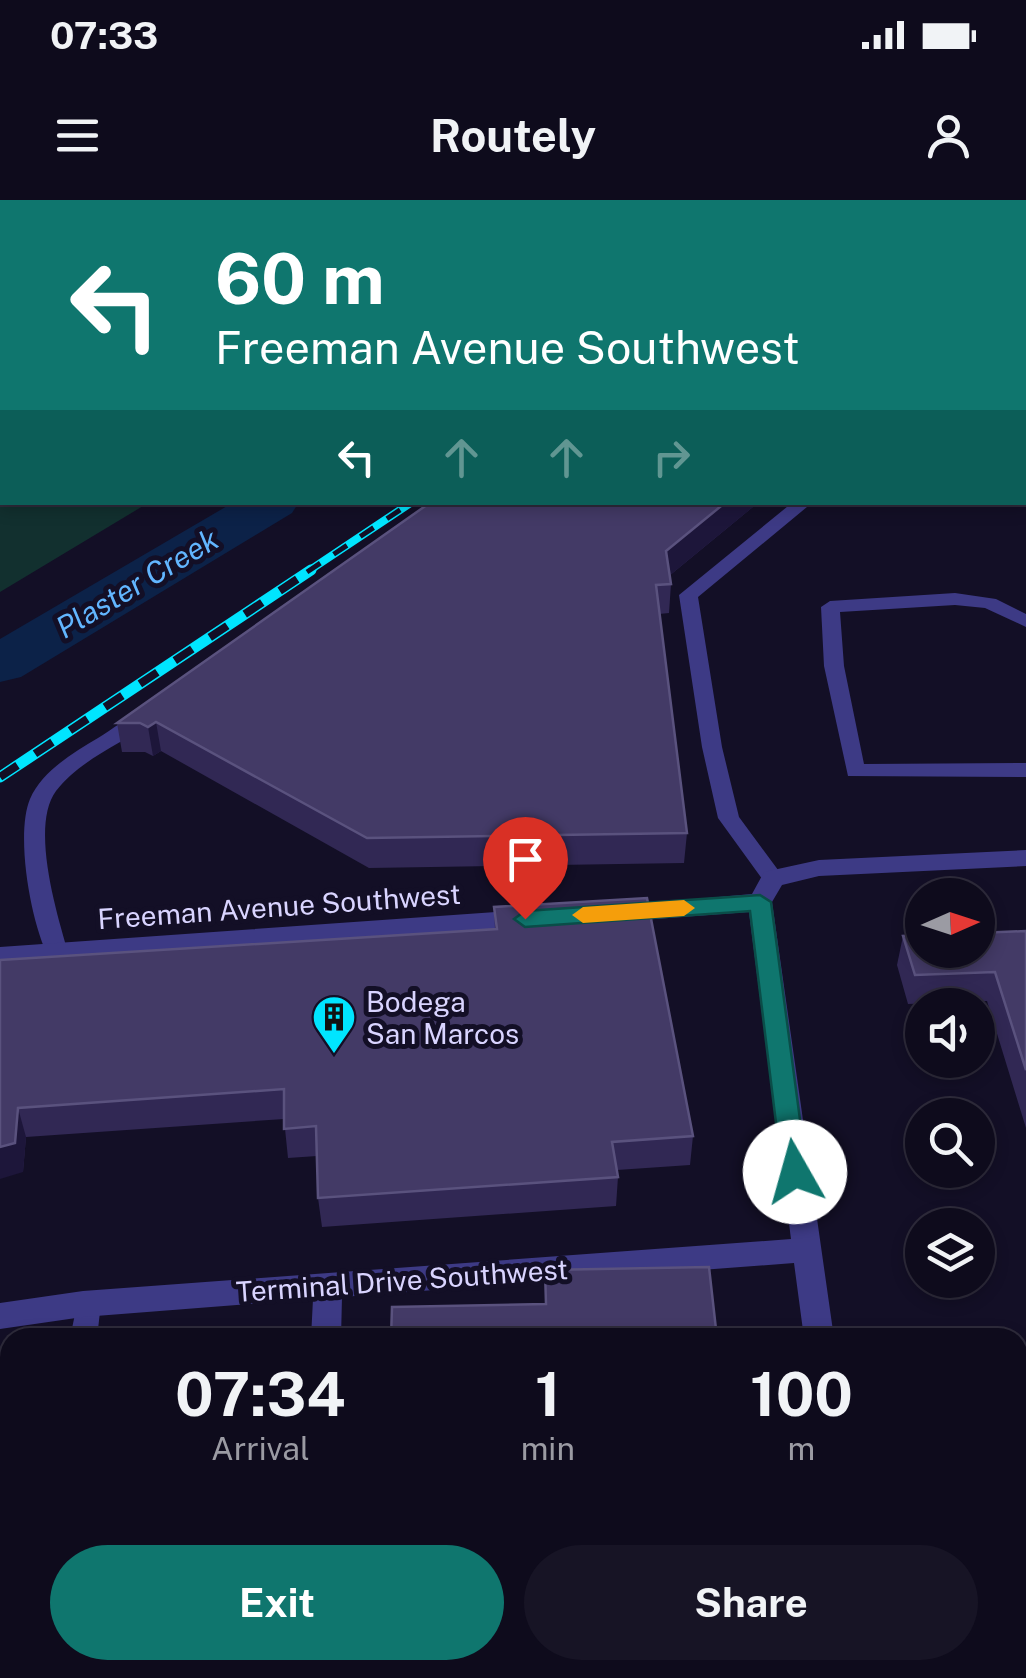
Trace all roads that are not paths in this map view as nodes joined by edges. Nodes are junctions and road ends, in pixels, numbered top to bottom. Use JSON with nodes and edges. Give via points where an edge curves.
{"nodes":[{"id":1,"x":801,"y":505,"type":"edge"},
{"id":2,"x":1026,"y":621,"type":"edge"},
{"id":3,"x":162,"y":707,"type":"edge"},
{"id":4,"x":1026,"y":770,"type":"edge"},
{"id":5,"x":1026,"y":858,"type":"edge"},
{"id":6,"x":766,"y":890,"type":"junction"},
{"id":7,"x":584,"y":915,"type":"edge"},
{"id":8,"x":545,"y":918,"type":"edge"},
{"id":9,"x":56,"y":952,"type":"junction"},
{"id":10,"x":0,"y":956,"type":"edge"},
{"id":11,"x":804,"y":1250,"type":"junction"},
{"id":12,"x":328,"y":1286,"type":"junction"},
{"id":13,"x":88,"y":1304,"type":"junction"},
{"id":14,"x":0,"y":1316,"type":"edge"},
{"id":15,"x":84,"y":1328,"type":"edge"},
{"id":16,"x":326,"y":1328,"type":"edge"},
{"id":17,"x":818,"y":1328,"type":"edge"}],
"edges":[{"from":1,"to":6,"type":"lane","via":[[688,595],[730,818]]},
{"from":2,"to":4,"type":"lane","via":[[988,603],[955,599],[830,607],[855,771]]},
{"from":3,"to":9,"type":"lane","via":[[45,788],[33,851]]},
{"from":5,"to":6,"type":"street","via":[[819,868]]},
{"from":6,"to":7,"type":"street"},
{"from":6,"to":11,"type":"street"},
{"from":8,"to":9,"type":"street","name":"Freeman Avenue Southwest"},
{"from":9,"to":10,"type":"street","name":"Freeman Avenue Southwest"},
{"from":11,"to":12,"type":"street","name":"Terminal Drive Southwest"},
{"from":11,"to":17,"type":"street"},
{"from":12,"to":13,"type":"street","name":"Terminal Drive Southwest"},
{"from":12,"to":16,"type":"street"},
{"from":13,"to":14,"type":"street","name":"Terminal Drive Southwest"},
{"from":13,"to":15,"type":"lane"}]}
